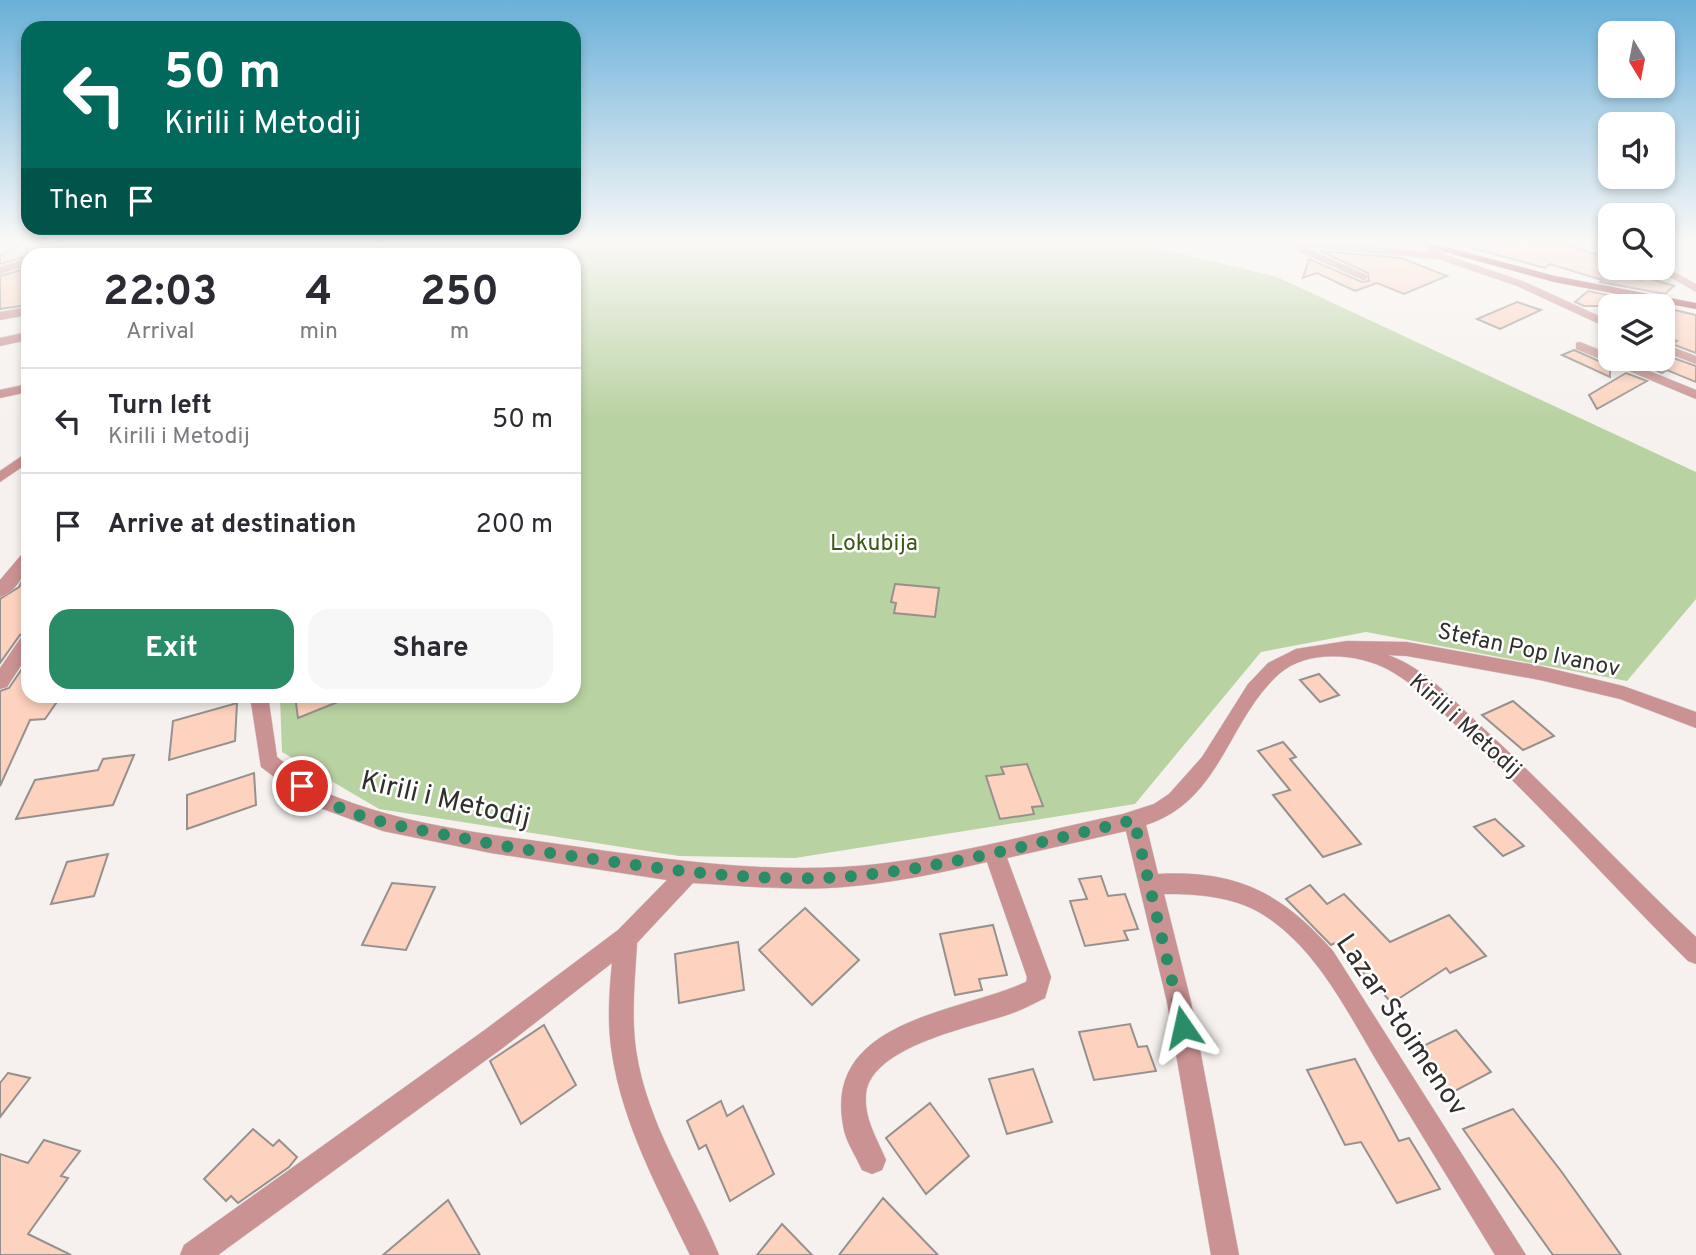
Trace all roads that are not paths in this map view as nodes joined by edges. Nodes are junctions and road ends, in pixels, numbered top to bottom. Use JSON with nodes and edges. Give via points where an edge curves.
{"nodes":[{"id":1,"x":1557,"y":301,"type":"edge"},
{"id":2,"x":1667,"y":301,"type":"edge"},
{"id":3,"x":1696,"y":306,"type":"edge"},
{"id":4,"x":21,"y":312,"type":"edge"},
{"id":5,"x":0,"y":316,"type":"edge"},
{"id":6,"x":1598,"y":319,"type":"edge"},
{"id":7,"x":21,"y":338,"type":"edge"},
{"id":8,"x":0,"y":342,"type":"edge"},
{"id":9,"x":1580,"y":346,"type":"dead end"},
{"id":10,"x":1675,"y":352,"type":"edge"},
{"id":11,"x":1598,"y":354,"type":"edge"},
{"id":12,"x":1696,"y":360,"type":"edge"},
{"id":13,"x":1639,"y":371,"type":"edge"},
{"id":14,"x":21,"y":390,"type":"edge"},
{"id":15,"x":0,"y":394,"type":"edge"},
{"id":16,"x":1696,"y":395,"type":"edge"},
{"id":17,"x":21,"y":462,"type":"edge"},
{"id":18,"x":0,"y":478,"type":"edge"},
{"id":19,"x":21,"y":566,"type":"edge"},
{"id":20,"x":0,"y":591,"type":"edge"},
{"id":21,"x":1347,"y":648,"type":"junction"},
{"id":22,"x":21,"y":651,"type":"edge"},
{"id":23,"x":0,"y":682,"type":"edge"},
{"id":24,"x":260,"y":703,"type":"edge"},
{"id":25,"x":1696,"y":720,"type":"edge"},
{"id":26,"x":1134,"y":820,"type":"junction"},
{"id":27,"x":994,"y":851,"type":"junction"},
{"id":28,"x":688,"y":873,"type":"junction"},
{"id":29,"x":1151,"y":885,"type":"junction"},
{"id":30,"x":626,"y":938,"type":"junction"},
{"id":31,"x":1696,"y":953,"type":"edge"},
{"id":32,"x":872,"y":1160,"type":"dead end"},
{"id":33,"x":194,"y":1255,"type":"edge"},
{"id":34,"x":705,"y":1255,"type":"edge"},
{"id":35,"x":1225,"y":1255,"type":"edge"},
{"id":36,"x":1513,"y":1255,"type":"edge"}],
"edges":[{"from":1,"to":6,"type":"street"},
{"from":2,"to":3,"type":"main road"},
{"from":4,"to":5,"type":"street"},
{"from":7,"to":8,"type":"street"},
{"from":9,"to":11,"type":"street"},
{"from":10,"to":12,"type":"street"},
{"from":13,"to":16,"type":"street"},
{"from":14,"to":15,"type":"street"},
{"from":17,"to":18,"type":"street"},
{"from":19,"to":20,"type":"street"},
{"from":21,"to":25,"type":"street","name":"Stefan Pop Ivanov","via":[[1407,649],[1540,673],[1623,693]]},
{"from":21,"to":26,"type":"street","name":"Kirili i Metodij","via":[[1296,656],[1274,668],[1255,689],[1209,763],[1176,800]]},
{"from":21,"to":31,"type":"street","name":"Kirili i Metodij","via":[[1393,664],[1419,680],[1538,790]]},
{"from":22,"to":23,"type":"street"},
{"from":24,"to":28,"type":"street","name":"Kirili i Metodij","via":[[268,761],[319,799],[383,822],[491,844]]},
{"from":26,"to":27,"type":"street","name":"Kirili i Metodij"},
{"from":26,"to":29,"type":"street"},
{"from":27,"to":28,"type":"street","name":"Kirili i Metodij","via":[[912,869],[843,877]]},
{"from":27,"to":32,"type":"street","via":[[1038,977],[1036,990],[890,1043],[858,1072],[852,1094],[856,1126]]},
{"from":28,"to":30,"type":"street"},
{"from":29,"to":35,"type":"street","via":[[1179,1002]]},
{"from":29,"to":36,"type":"street","name":"Lazar Stoimenov","via":[[1177,883],[1235,892],[1269,906],[1307,939],[1340,979]]},
{"from":30,"to":33,"type":"street"},
{"from":30,"to":34,"type":"street","via":[[621,1024],[628,1074],[638,1107]]}]}
